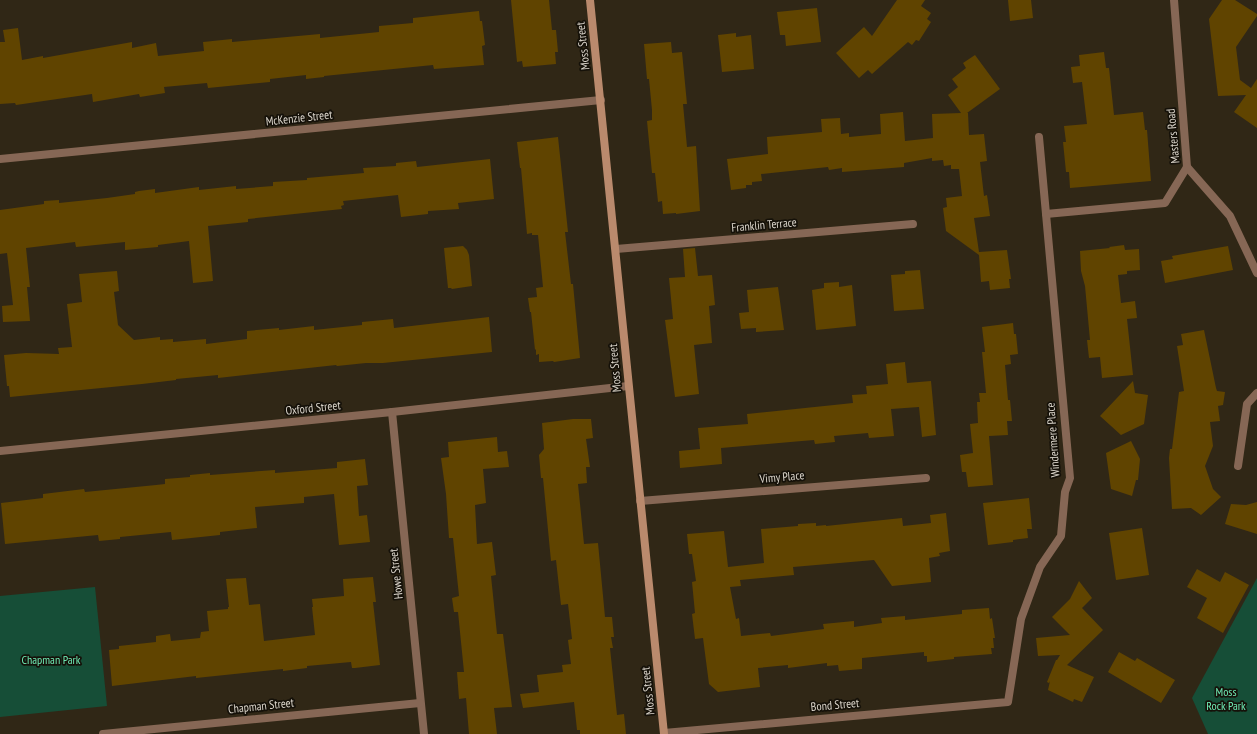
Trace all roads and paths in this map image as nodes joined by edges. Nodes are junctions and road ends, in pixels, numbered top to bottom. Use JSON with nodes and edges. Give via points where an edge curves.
{"nodes":[{"id":1,"x":590,"y":0,"type":"edge"},
{"id":2,"x":1174,"y":0,"type":"edge"},
{"id":3,"x":601,"y":100,"type":"junction"},
{"id":4,"x":1039,"y":136,"type":"dead end"},
{"id":5,"x":0,"y":159,"type":"edge"},
{"id":6,"x":1187,"y":167,"type":"junction"},
{"id":7,"x":1046,"y":214,"type":"junction"},
{"id":8,"x":913,"y":224,"type":"dead end"},
{"id":9,"x":616,"y":249,"type":"junction"},
{"id":10,"x":1257,"y":273,"type":"edge"},
{"id":11,"x":628,"y":386,"type":"junction"},
{"id":12,"x":1257,"y":393,"type":"edge"},
{"id":13,"x":392,"y":412,"type":"junction"},
{"id":14,"x":0,"y":451,"type":"edge"},
{"id":15,"x":1238,"y":466,"type":"dead end"},
{"id":16,"x":926,"y":478,"type":"dead end"},
{"id":17,"x":640,"y":501,"type":"junction"},
{"id":18,"x":1008,"y":702,"type":"joint"},
{"id":19,"x":420,"y":703,"type":"junction"},
{"id":20,"x":664,"y":733,"type":"edge"},
{"id":21,"x":103,"y":734,"type":"edge"},
{"id":22,"x":424,"y":734,"type":"edge"}],
"edges":[{"from":1,"to":3,"type":"street","name":"Moss Street"},
{"from":2,"to":6,"type":"street","name":"Masters Road"},
{"from":3,"to":5,"type":"street","name":"McKenzie Street"},
{"from":3,"to":9,"type":"street","name":"Moss Street"},
{"from":4,"to":7,"type":"street","name":"Windermere Place"},
{"from":6,"to":7,"type":"street","via":[[1165,203]]},
{"from":6,"to":10,"type":"street","name":"Masters Road","via":[[1230,216]]},
{"from":7,"to":18,"type":"street","name":"Windermere Place","via":[[1070,478],[1065,492],[1061,536],[1040,567],[1021,619]]},
{"from":8,"to":9,"type":"street","name":"Franklin Terrace"},
{"from":9,"to":11,"type":"street","name":"Moss Street"},
{"from":11,"to":13,"type":"street","name":"Oxford Street"},
{"from":11,"to":17,"type":"street","name":"Moss Street"},
{"from":12,"to":15,"type":"street","via":[[1247,404]]},
{"from":13,"to":14,"type":"street","name":"Oxford Street"},
{"from":13,"to":19,"type":"street","name":"Howe Street"},
{"from":16,"to":17,"type":"street","name":"Vimy Place"},
{"from":17,"to":20,"type":"street","name":"Moss Street"},
{"from":18,"to":20,"type":"street","name":"Bond Street"},
{"from":19,"to":21,"type":"street","name":"Chapman Street"},
{"from":19,"to":22,"type":"street","name":"Howe Street"}]}
